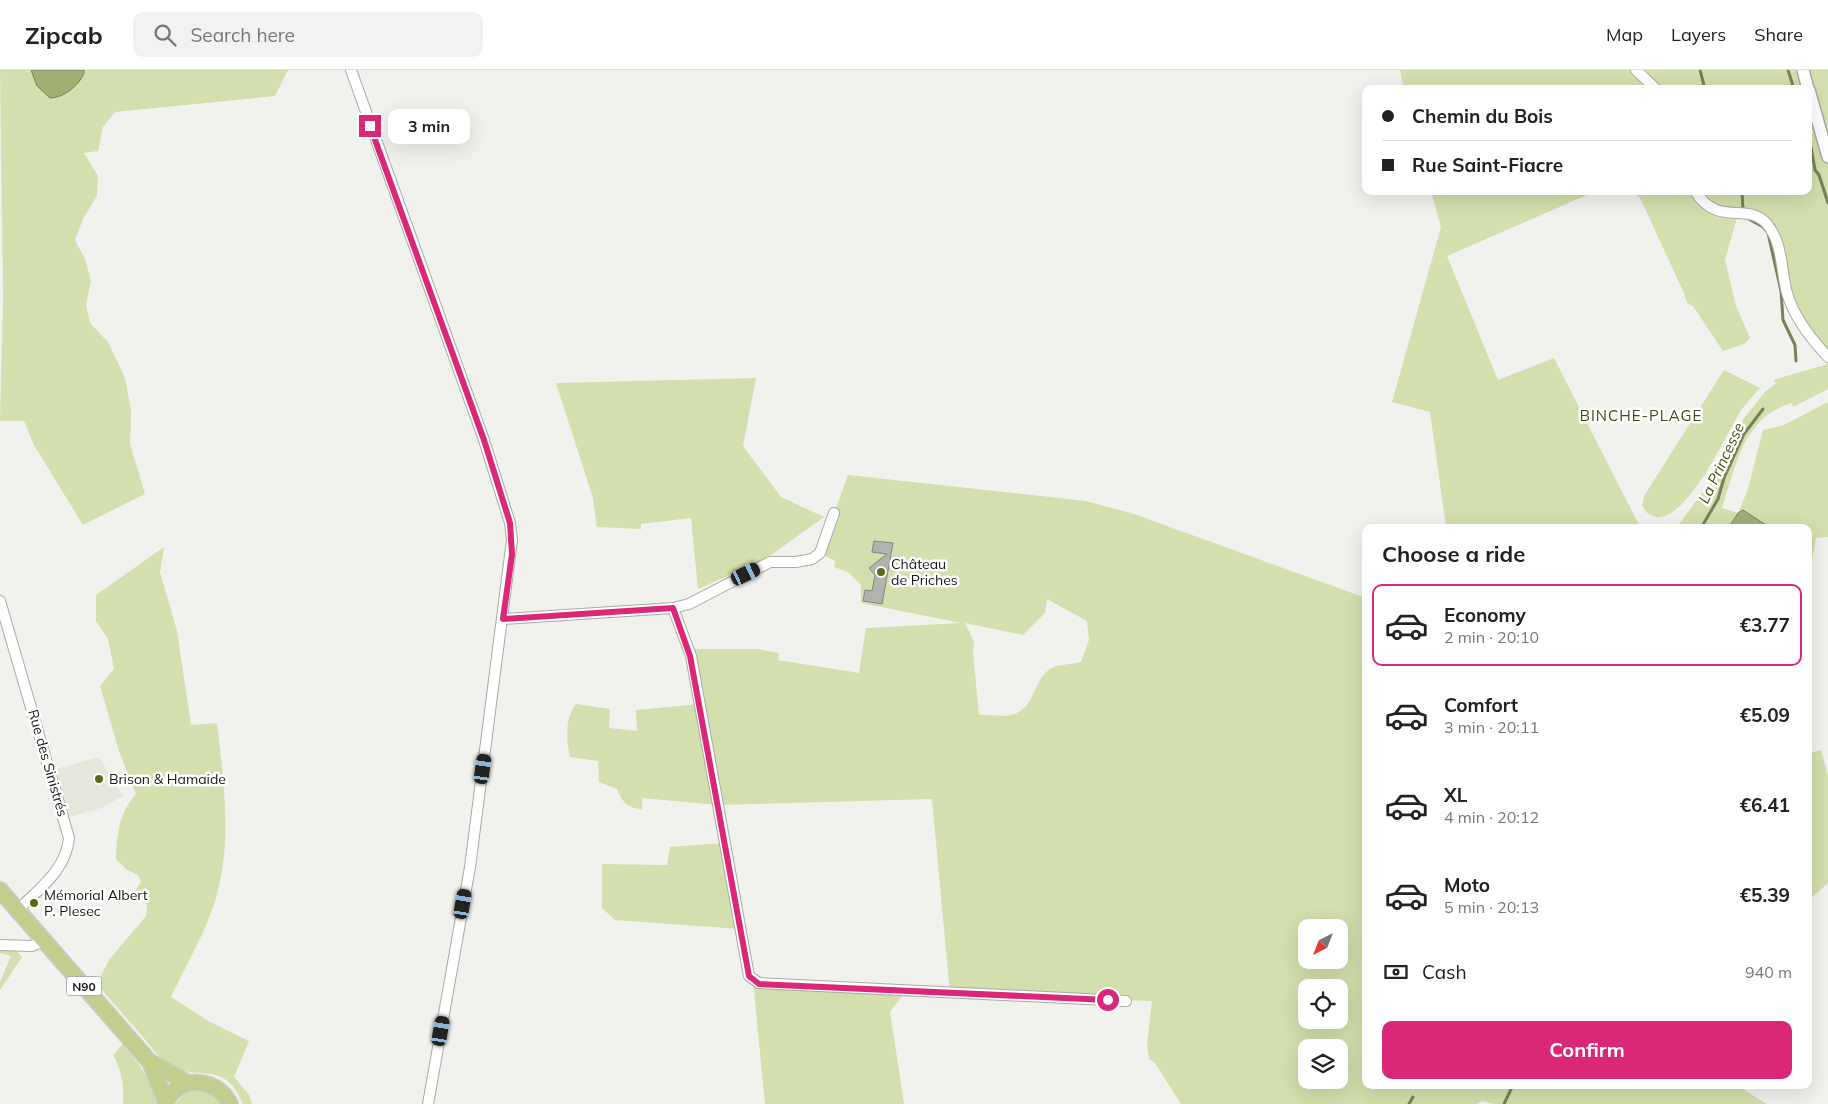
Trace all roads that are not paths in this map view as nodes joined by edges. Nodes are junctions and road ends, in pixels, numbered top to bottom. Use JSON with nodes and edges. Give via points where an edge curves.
{"nodes":[{"id":1,"x":351,"y":70,"type":"edge"},
{"id":2,"x":1636,"y":70,"type":"edge"},
{"id":3,"x":1803,"y":70,"type":"edge"},
{"id":4,"x":1652,"y":85,"type":"edge"},
{"id":5,"x":1808,"y":85,"type":"edge"},
{"id":6,"x":1812,"y":100,"type":"edge"},
{"id":7,"x":1828,"y":157,"type":"edge"},
{"id":8,"x":1699,"y":195,"type":"edge"},
{"id":9,"x":1828,"y":358,"type":"edge"},
{"id":10,"x":834,"y":513,"type":"dead end"},
{"id":11,"x":0,"y":601,"type":"edge"},
{"id":12,"x":673,"y":608,"type":"junction"},
{"id":13,"x":503,"y":619,"type":"junction"},
{"id":14,"x":0,"y":890,"type":"edge"},
{"id":15,"x":18,"y":910,"type":"junction"},
{"id":16,"x":44,"y":941,"type":"junction"},
{"id":17,"x":0,"y":945,"type":"edge"},
{"id":18,"x":1126,"y":1001,"type":"dead end"},
{"id":19,"x":149,"y":1061,"type":"junction"},
{"id":20,"x":188,"y":1083,"type":"junction"},
{"id":21,"x":166,"y":1103,"type":"edge"},
{"id":22,"x":230,"y":1104,"type":"edge"},
{"id":23,"x":428,"y":1104,"type":"edge"}],
"edges":[{"from":1,"to":13,"type":"street","via":[[484,440],[510,523],[512,554]]},
{"from":2,"to":4,"type":"street"},
{"from":3,"to":5,"type":"street"},
{"from":6,"to":7,"type":"street"},
{"from":8,"to":9,"type":"street","via":[[1719,211],[1760,217],[1773,233],[1791,305]]},
{"from":10,"to":12,"type":"street","via":[[820,553],[812,559],[770,562],[689,604]]},
{"from":11,"to":15,"type":"street","name":"Rue des Sinistrés","via":[[69,838],[68,852],[58,871]]},
{"from":12,"to":13,"type":"street"},
{"from":12,"to":18,"type":"street","via":[[690,656],[747,967],[753,981],[759,984],[905,992]]},
{"from":13,"to":23,"type":"street","via":[[470,867]]},
{"from":14,"to":15,"type":"main road","number":"N90"},
{"from":15,"to":16,"type":"main road","number":"N90"},
{"from":16,"to":17,"type":"street","via":[[32,946]]},
{"from":16,"to":19,"type":"main road","number":"N90"},
{"from":19,"to":20,"type":"main road","number":"N90"},
{"from":19,"to":21,"type":"main road","number":"N90"},
{"from":20,"to":21,"type":"main road","number":"N90","via":[[175,1090]]},
{"from":20,"to":22,"type":"main road","number":"N90","via":[[210,1084],[220,1089]]}]}
